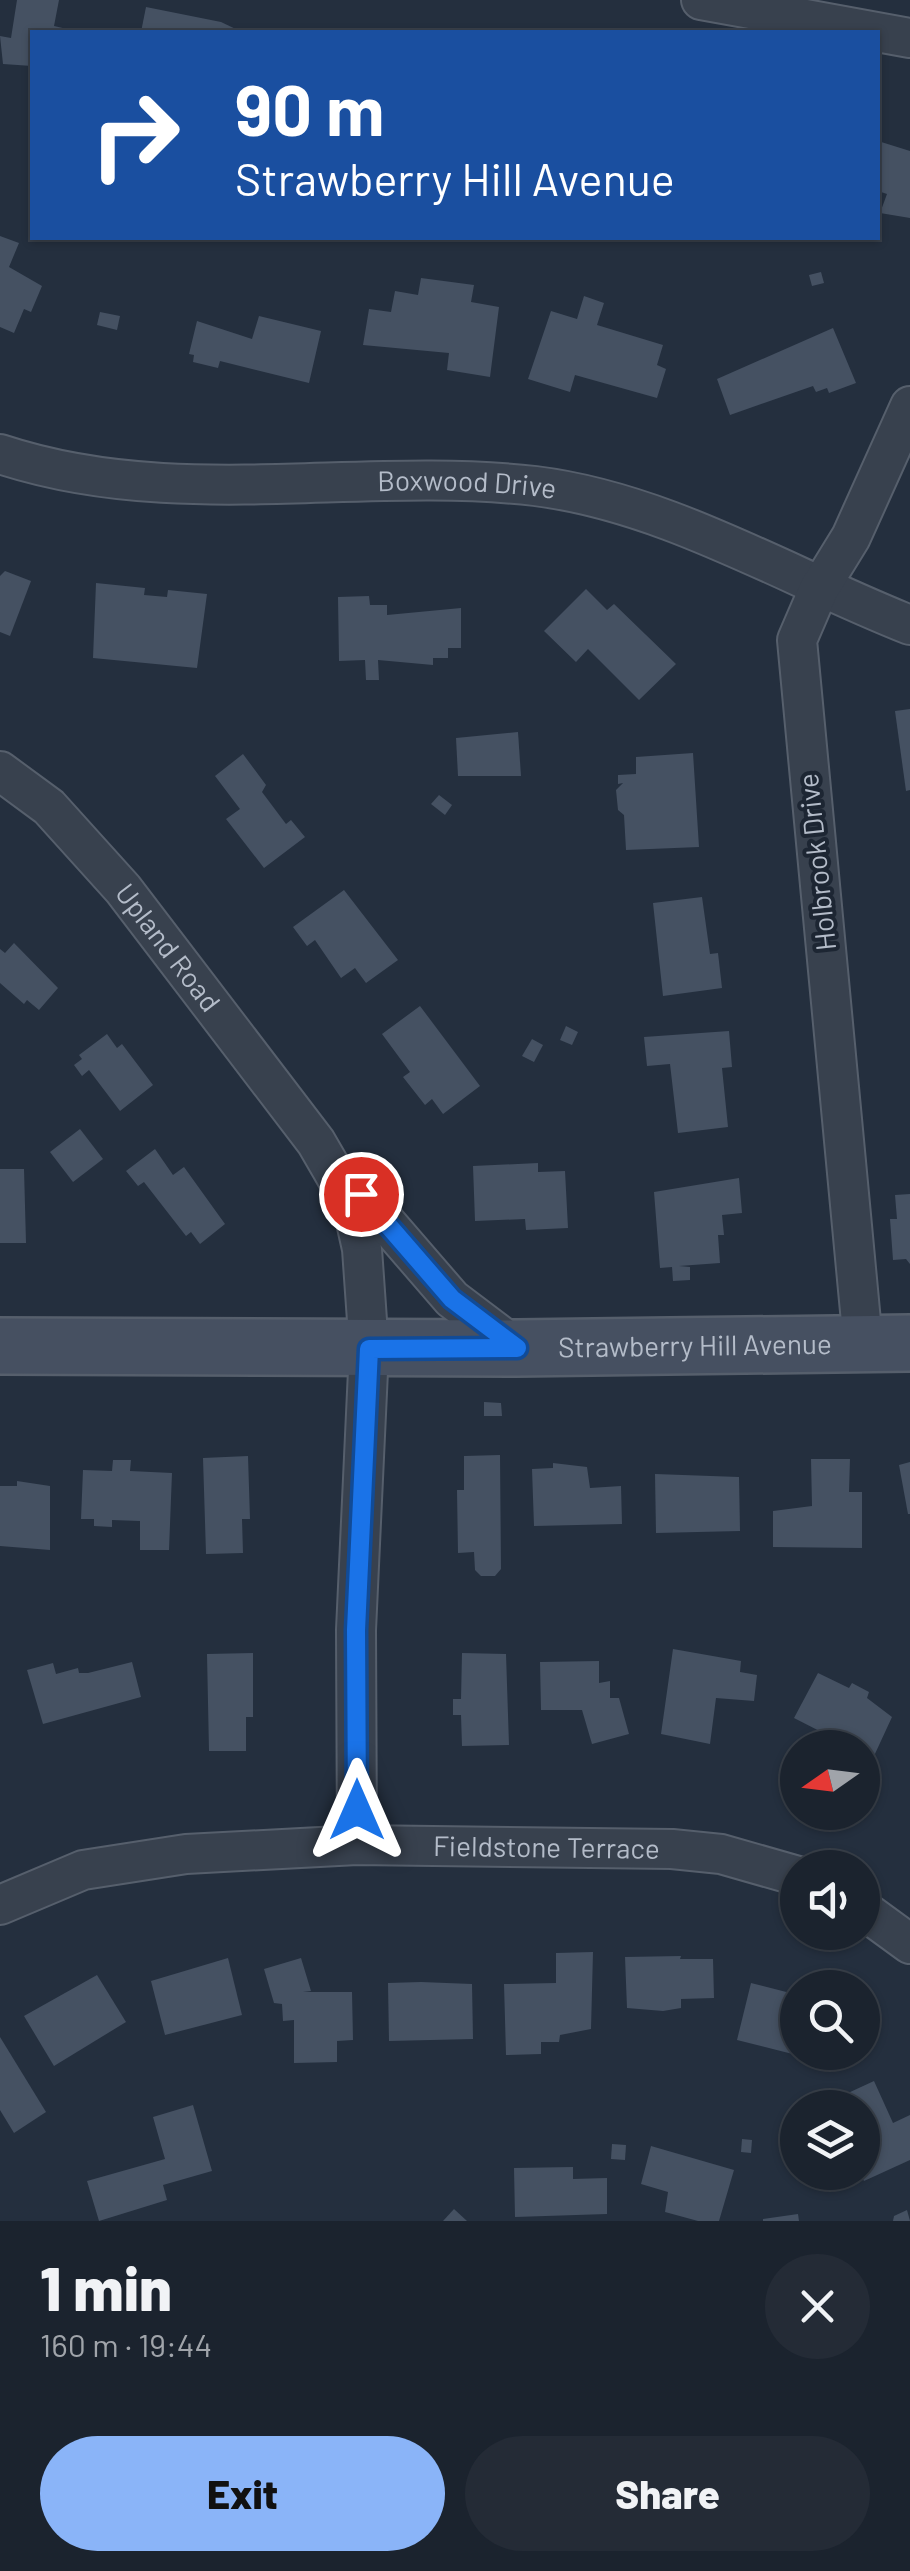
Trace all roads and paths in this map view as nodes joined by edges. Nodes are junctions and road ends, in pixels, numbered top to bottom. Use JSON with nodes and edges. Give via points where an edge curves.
{"nodes":[{"id":1,"x":702,"y":0,"type":"edge"},
{"id":2,"x":866,"y":30,"type":"edge"},
{"id":3,"x":880,"y":33,"type":"edge"},
{"id":4,"x":910,"y":38,"type":"edge"},
{"id":5,"x":910,"y":406,"type":"edge"},
{"id":6,"x":0,"y":454,"type":"edge"},
{"id":7,"x":820,"y":589,"type":"junction"},
{"id":8,"x":910,"y":625,"type":"edge"},
{"id":9,"x":0,"y":771,"type":"edge"},
{"id":10,"x":316,"y":1142,"type":"junction"},
{"id":11,"x":886,"y":1343,"type":"edge"},
{"id":12,"x":0,"y":1346,"type":"edge"},
{"id":13,"x":517,"y":1348,"type":"junction"},
{"id":14,"x":369,"y":1349,"type":"junction"},
{"id":15,"x":358,"y":1846,"type":"junction"},
{"id":16,"x":780,"y":1871,"type":"edge"},
{"id":17,"x":0,"y":1906,"type":"edge"},
{"id":18,"x":880,"y":1922,"type":"edge"},
{"id":19,"x":910,"y":1944,"type":"edge"}],
"edges":[{"from":1,"to":2,"type":"street"},
{"from":3,"to":4,"type":"street"},
{"from":5,"to":7,"type":"street","name":"Holbrook Drive","via":[[852,537]]},
{"from":6,"to":7,"type":"street","name":"Boxwood Drive","via":[[132,482],[460,483],[592,495]]},
{"from":7,"to":8,"type":"street","name":"Boxwood Drive"},
{"from":7,"to":11,"type":"street","name":"Holbrook Drive","via":[[797,640],[798,685],[842,1090]]},
{"from":9,"to":10,"type":"street","name":"Upland Road","via":[[49,807],[94,854]]},
{"from":10,"to":13,"type":"street","name":"Upland Road","via":[[452,1299]]},
{"from":10,"to":14,"type":"street","name":"Upland Road","via":[[352,1204]]},
{"from":11,"to":13,"type":"main road","name":"Strawberry Hill Avenue"},
{"from":12,"to":14,"type":"main road","name":"Strawberry Hill Avenue"},
{"from":13,"to":14,"type":"main road","name":"Strawberry Hill Avenue"},
{"from":14,"to":15,"type":"street","name":"Upland Road","via":[[356,1630]]},
{"from":15,"to":16,"type":"street","name":"Fieldstone Terrace","via":[[672,1849]]},
{"from":15,"to":17,"type":"street","name":"Fieldstone Terrace","via":[[124,1860]]},
{"from":18,"to":19,"type":"street"}]}
